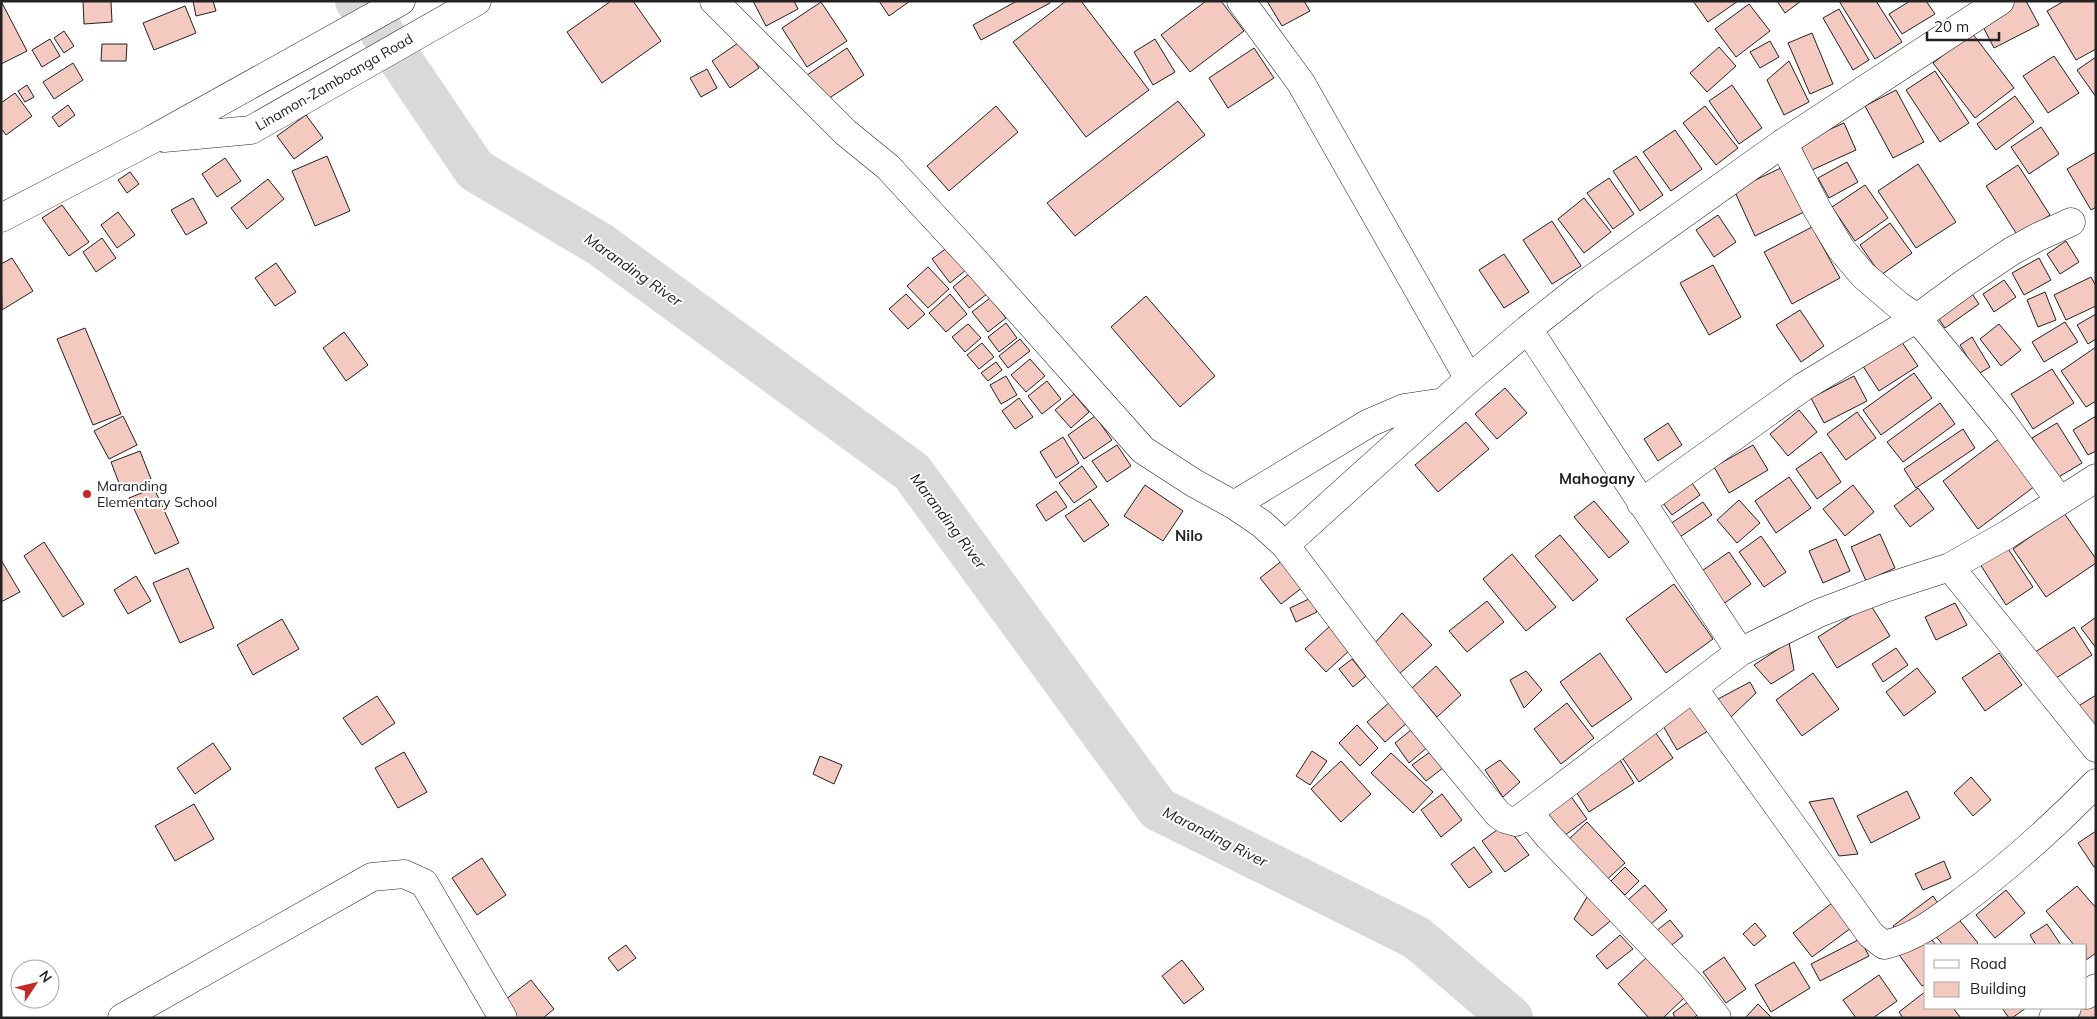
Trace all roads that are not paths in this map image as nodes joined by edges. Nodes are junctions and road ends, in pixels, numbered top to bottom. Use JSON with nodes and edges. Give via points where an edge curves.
{"nodes":[{"id":1,"x":402,"y":1,"type":"edge"},
{"id":2,"x":477,"y":1,"type":"edge"},
{"id":3,"x":714,"y":1,"type":"edge"},
{"id":4,"x":1241,"y":1,"type":"edge"},
{"id":5,"x":2000,"y":1,"type":"edge"},
{"id":6,"x":153,"y":139,"type":"junction"},
{"id":7,"x":1783,"y":143,"type":"junction"},
{"id":8,"x":1,"y":218,"type":"edge"},
{"id":9,"x":2071,"y":222,"type":"dead end"},
{"id":10,"x":1917,"y":318,"type":"junction"},
{"id":11,"x":1528,"y":329,"type":"junction"},
{"id":12,"x":1469,"y":379,"type":"junction"},
{"id":13,"x":1444,"y":402,"type":"junction"},
{"id":14,"x":2096,"y":478,"type":"edge"},
{"id":15,"x":2060,"y":501,"type":"junction"},
{"id":16,"x":1642,"y":503,"type":"junction"},
{"id":17,"x":1234,"y":505,"type":"junction"},
{"id":18,"x":1285,"y":545,"type":"junction"},
{"id":19,"x":1950,"y":567,"type":"junction"},
{"id":20,"x":1740,"y":652,"type":"junction"},
{"id":21,"x":1693,"y":688,"type":"junction"},
{"id":22,"x":2096,"y":748,"type":"edge"},
{"id":23,"x":2096,"y":783,"type":"edge"},
{"id":24,"x":1530,"y":814,"type":"junction"},
{"id":25,"x":2066,"y":1009,"type":"edge"},
{"id":26,"x":122,"y":1018,"type":"edge"},
{"id":27,"x":503,"y":1018,"type":"edge"},
{"id":28,"x":1717,"y":1018,"type":"edge"},
{"id":29,"x":2053,"y":1018,"type":"edge"}],
"edges":[{"from":1,"to":6,"type":"main road","name":"Linamon-Zamboanga Road"},
{"from":2,"to":6,"type":"main road","name":"Linamon-Zamboanga Road","via":[[251,130]]},
{"from":3,"to":17,"type":"main road","via":[[845,132],[888,167],[1143,450]]},
{"from":4,"to":12,"type":"main road","via":[[1301,83]]},
{"from":5,"to":7,"type":"main road"},
{"from":6,"to":8,"type":"main road","name":"Linamon-Zamboanga Road"},
{"from":7,"to":10,"type":"main road","via":[[1842,249],[1863,275]]},
{"from":7,"to":11,"type":"main road","via":[[1593,278]]},
{"from":9,"to":10,"type":"main road","via":[[2012,252]]},
{"from":10,"to":15,"type":"main road","via":[[2003,423]]},
{"from":10,"to":16,"type":"main road","via":[[1803,387]]},
{"from":11,"to":12,"type":"main road"},
{"from":11,"to":16,"type":"main road"},
{"from":12,"to":13,"type":"main road"},
{"from":13,"to":17,"type":"main road","via":[[1404,408],[1369,422]]},
{"from":13,"to":18,"type":"main road"},
{"from":14,"to":15,"type":"main road"},
{"from":15,"to":19,"type":"main road"},
{"from":16,"to":20,"type":"main road"},
{"from":17,"to":18,"type":"main road"},
{"from":18,"to":24,"type":"main road","via":[[1380,671],[1498,814],[1516,822]]},
{"from":19,"to":20,"type":"main road","via":[[1818,613]]},
{"from":19,"to":22,"type":"main road"},
{"from":20,"to":21,"type":"main road"},
{"from":21,"to":23,"type":"main road","via":[[1872,935],[1884,944],[1900,941],[1932,924],[2006,869]]},
{"from":21,"to":24,"type":"main road"},
{"from":24,"to":28,"type":"main road","via":[[1691,985]]},
{"from":25,"to":29,"type":"main road"},
{"from":26,"to":27,"type":"main road","via":[[372,877],[404,874],[424,883]]}]}
